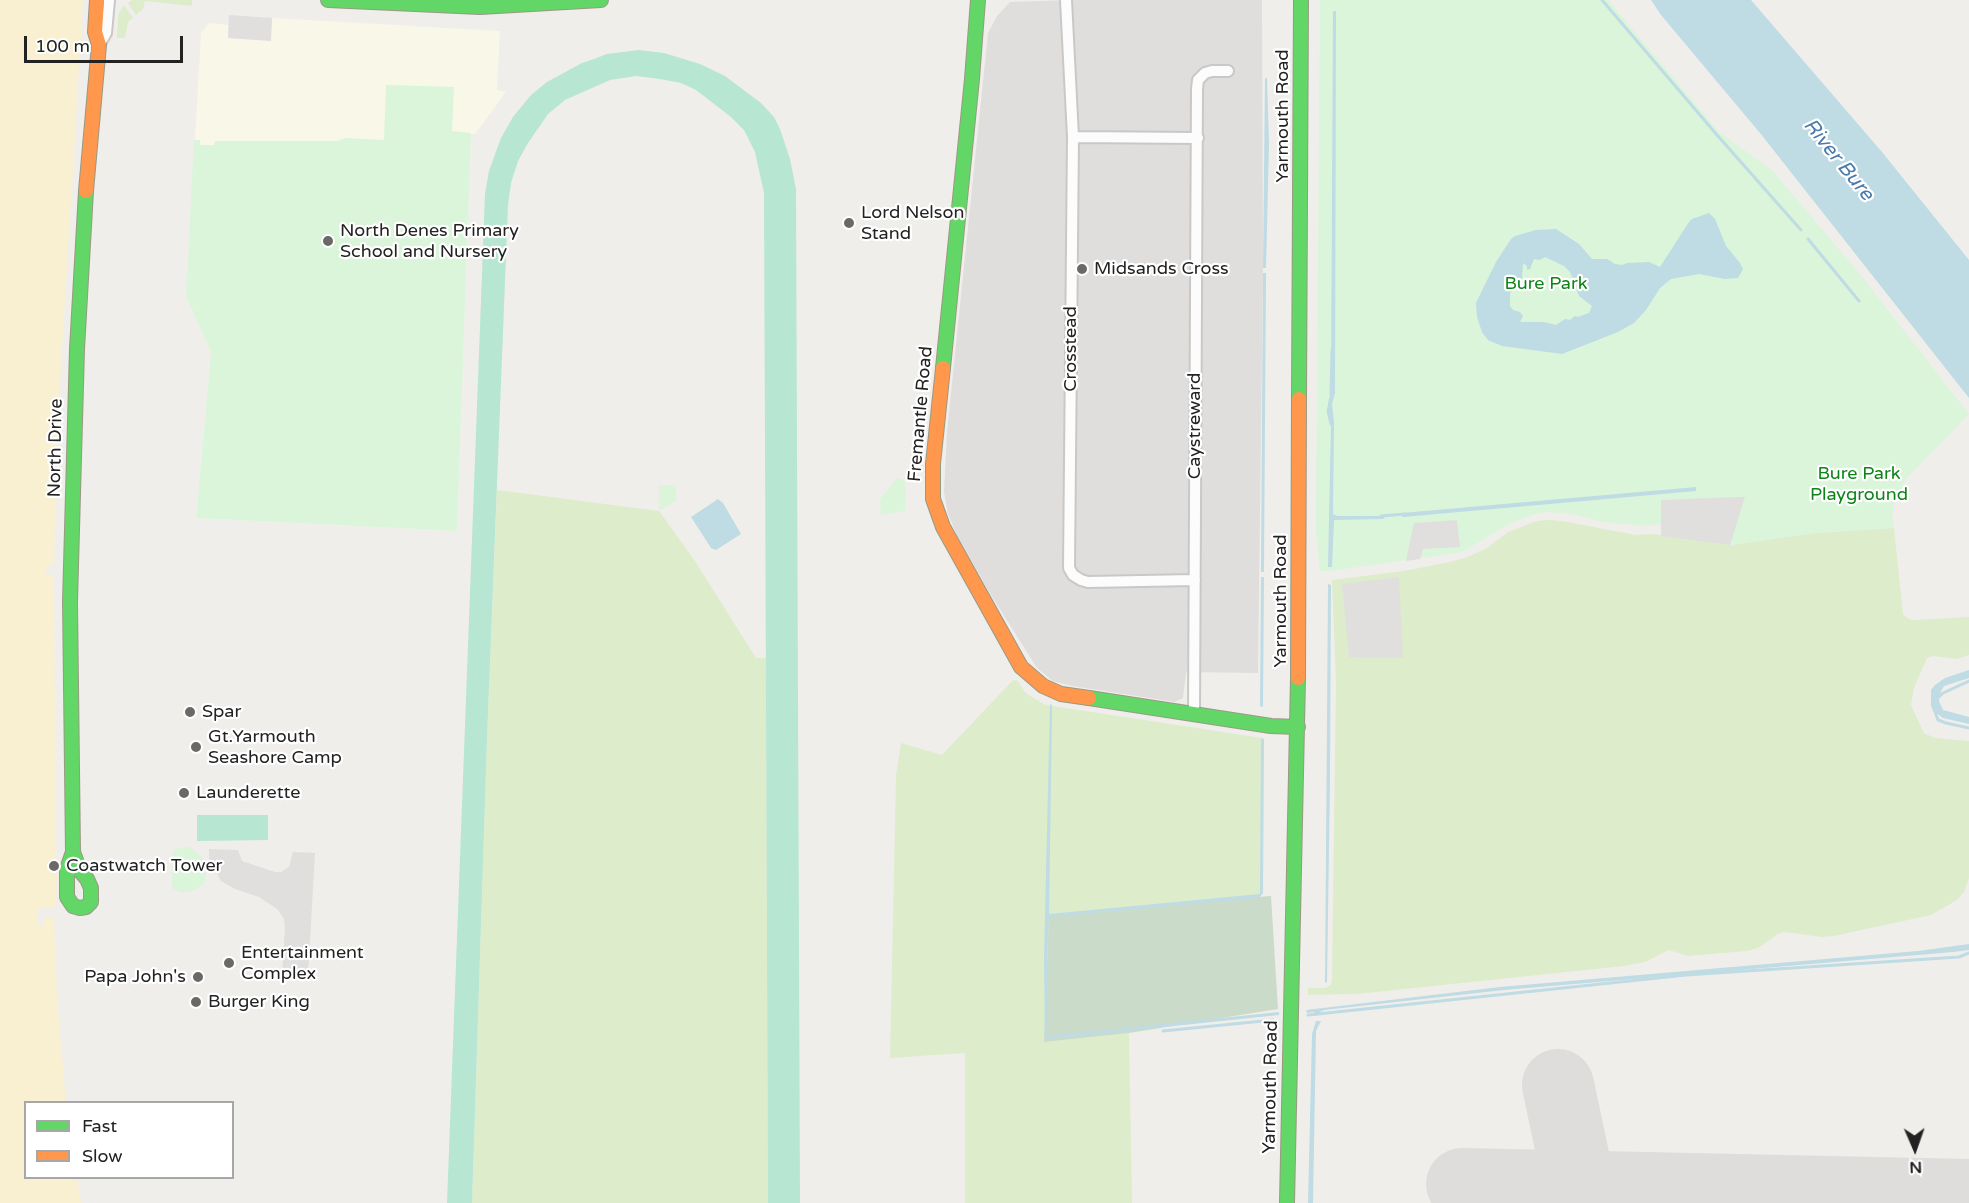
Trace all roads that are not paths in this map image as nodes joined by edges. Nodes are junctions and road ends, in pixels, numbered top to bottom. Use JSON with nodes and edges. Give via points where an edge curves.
{"nodes":[{"id":1,"x":97,"y":0,"type":"edge"},
{"id":2,"x":109,"y":0,"type":"edge"},
{"id":3,"x":328,"y":0,"type":"edge"},
{"id":4,"x":601,"y":0,"type":"edge"},
{"id":5,"x":978,"y":0,"type":"edge"},
{"id":6,"x":1066,"y":0,"type":"edge"},
{"id":7,"x":1301,"y":0,"type":"edge"},
{"id":8,"x":99,"y":45,"type":"junction"},
{"id":9,"x":1228,"y":71,"type":"dead end"},
{"id":10,"x":1073,"y":138,"type":"junction"},
{"id":11,"x":1198,"y":138,"type":"junction"},
{"id":12,"x":1195,"y":580,"type":"junction"},
{"id":13,"x":1194,"y":715,"type":"junction"},
{"id":14,"x":1298,"y":727,"type":"junction"},
{"id":15,"x":73,"y":852,"type":"junction"},
{"id":16,"x":1287,"y":1203,"type":"edge"}],
"edges":[{"from":1,"to":8,"type":"street","name":"North Drive","via":[[95,32]]},
{"from":2,"to":8,"type":"street","name":"North Drive","via":[[106,33]]},
{"from":3,"to":4,"type":"street","via":[[480,7]]},
{"from":5,"to":13,"type":"street","name":"Fremantle Road","via":[[933,464],[936,509],[963,565],[1030,677],[1061,694]]},
{"from":6,"to":10,"type":"street","name":"Crosstead"},
{"from":7,"to":14,"type":"street","name":"Yarmouth Road"},
{"from":8,"to":15,"type":"street","name":"North Drive","via":[[89,147],[74,410],[70,602]]},
{"from":9,"to":11,"type":"street","name":"Caystreward","via":[[1212,70],[1198,80]]},
{"from":10,"to":11,"type":"street"},
{"from":10,"to":12,"type":"street","name":"Crosstead","via":[[1069,568],[1073,575],[1088,582]]},
{"from":11,"to":12,"type":"street","name":"Caystreward"},
{"from":12,"to":13,"type":"street","name":"Caystreward"},
{"from":13,"to":14,"type":"street","name":"Fremantle Road"},
{"from":14,"to":16,"type":"street","name":"Yarmouth Road"},
{"from":15,"to":15,"type":"street","name":"North Drive","via":[[91,888],[91,902],[86,907],[69,903],[67,897],[67,869]]}]}
